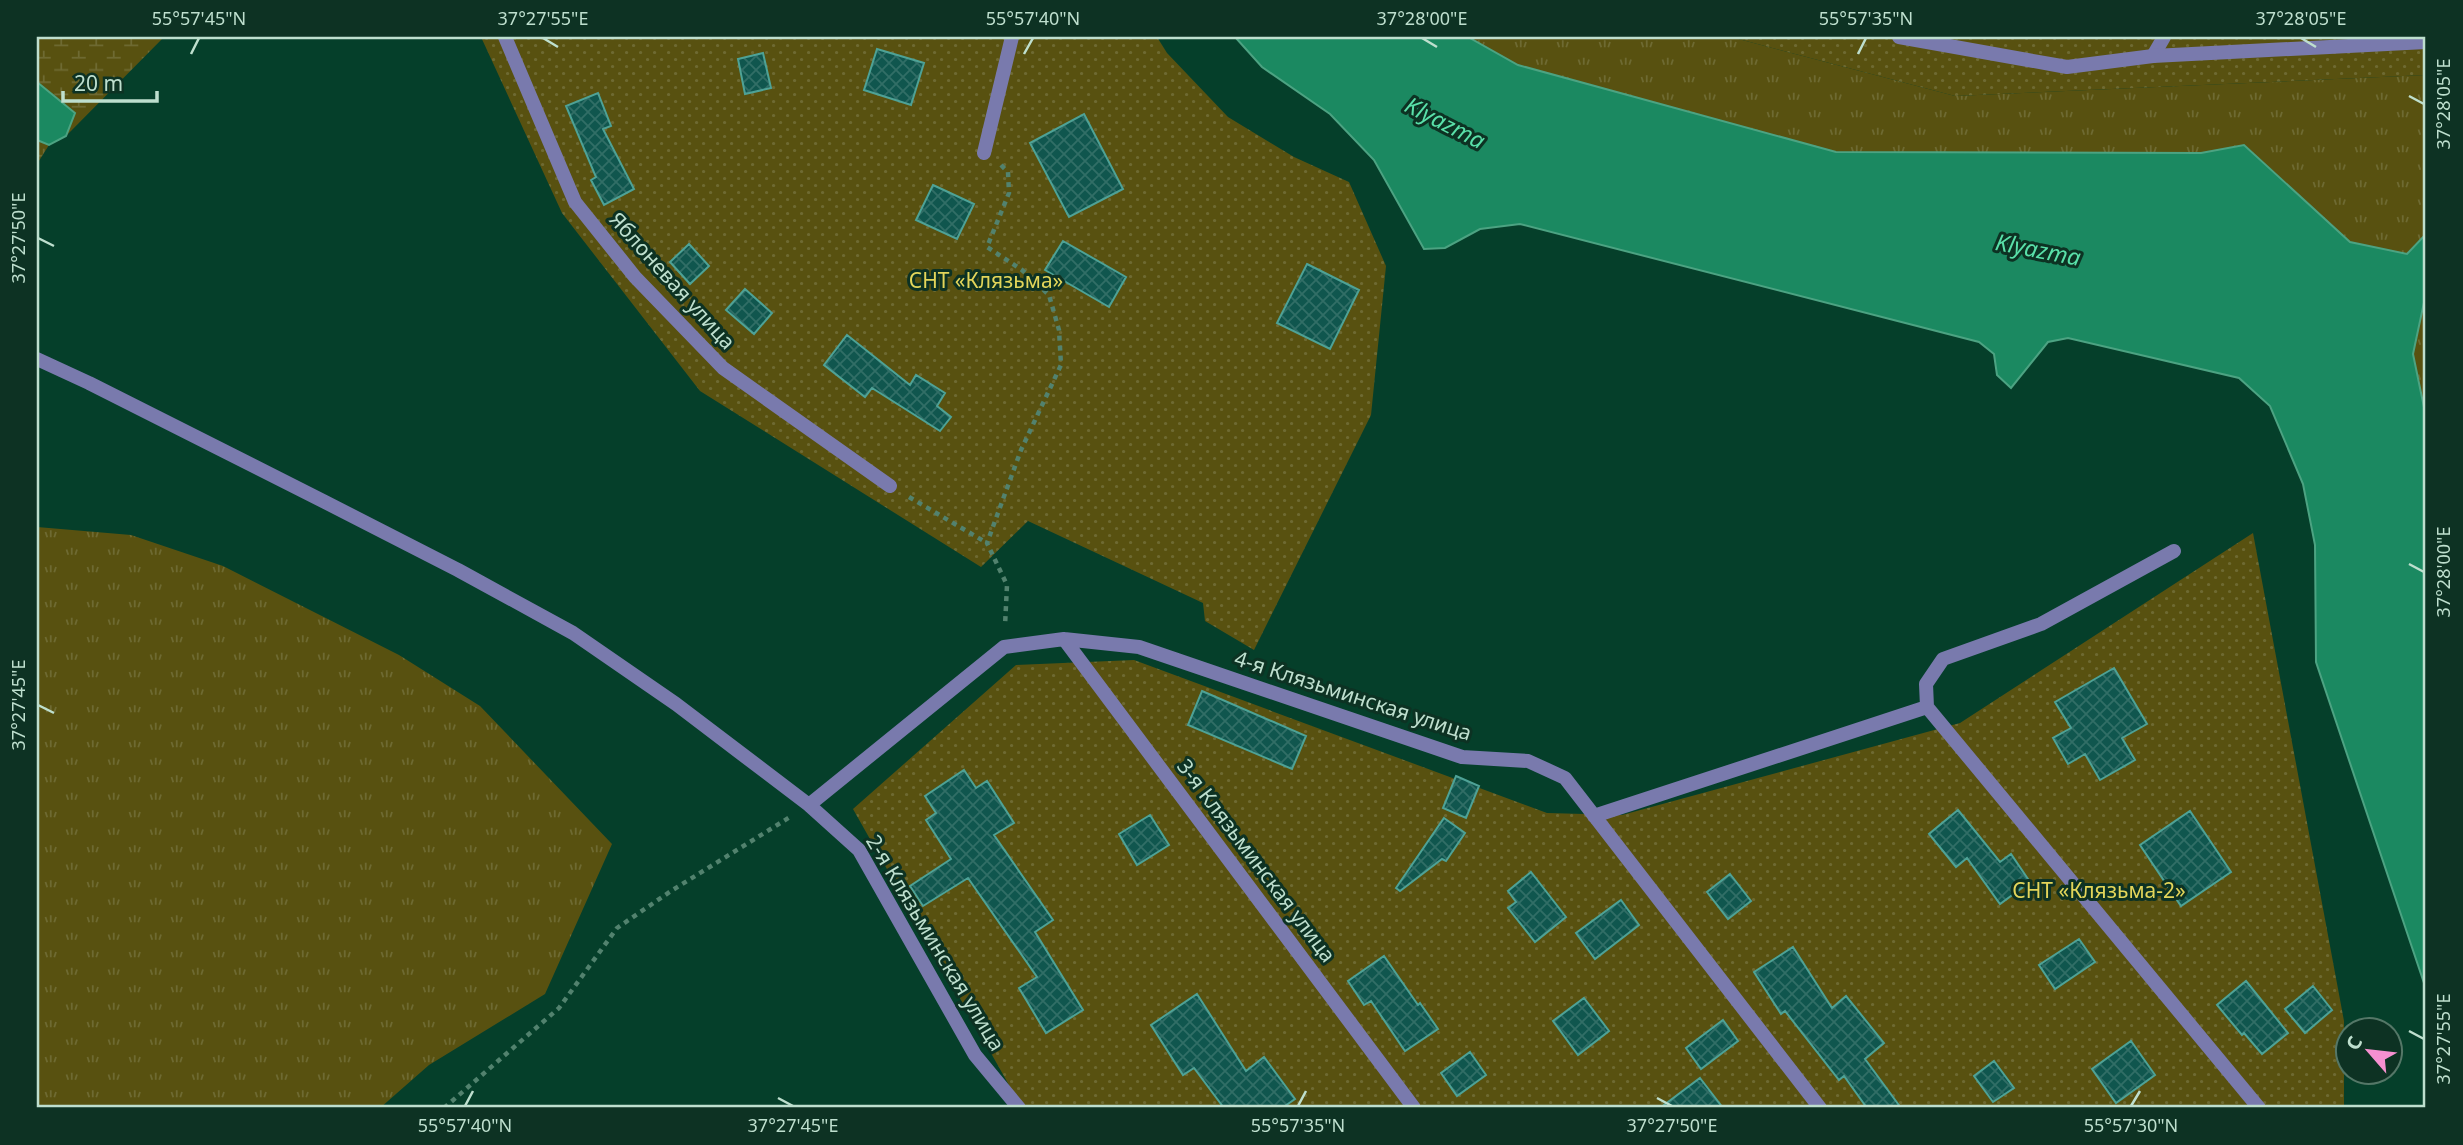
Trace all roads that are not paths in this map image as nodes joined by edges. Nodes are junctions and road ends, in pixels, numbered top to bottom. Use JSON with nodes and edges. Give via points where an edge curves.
{"nodes":[{"id":1,"x":505,"y":37,"type":"edge"},
{"id":2,"x":1012,"y":37,"type":"edge"},
{"id":3,"x":1899,"y":37,"type":"edge"},
{"id":4,"x":2164,"y":37,"type":"edge"},
{"id":5,"x":2390,"y":40,"type":"edge"},
{"id":6,"x":1943,"y":41,"type":"edge"},
{"id":7,"x":2426,"y":42,"type":"edge"},
{"id":8,"x":2153,"y":56,"type":"junction"},
{"id":9,"x":984,"y":153,"type":"road end"},
{"id":10,"x":37,"y":359,"type":"edge"},
{"id":11,"x":890,"y":486,"type":"road end"},
{"id":12,"x":2174,"y":551,"type":"dead end"},
{"id":13,"x":1065,"y":639,"type":"junction"},
{"id":14,"x":1927,"y":707,"type":"junction"},
{"id":15,"x":809,"y":805,"type":"junction"},
{"id":16,"x":1594,"y":816,"type":"junction"},
{"id":17,"x":1019,"y":1108,"type":"edge"},
{"id":18,"x":1414,"y":1108,"type":"edge"},
{"id":19,"x":1820,"y":1108,"type":"edge"},
{"id":20,"x":2259,"y":1108,"type":"edge"}],
"edges":[{"from":1,"to":11,"type":"street","name":"Яблоневая улица","via":[[575,202],[635,277],[723,368]]},
{"from":2,"to":9,"type":"street"},
{"from":3,"to":6,"type":"street"},
{"from":4,"to":8,"type":"street"},
{"from":5,"to":7,"type":"street"},
{"from":5,"to":8,"type":"street"},
{"from":6,"to":8,"type":"street","via":[[2067,67]]},
{"from":10,"to":15,"type":"street","name":"2-я Клязьминская улица","via":[[337,508],[573,633]]},
{"from":12,"to":14,"type":"street","via":[[2041,624],[1943,659],[1926,684]]},
{"from":13,"to":15,"type":"street","name":"4-я Клязьминская улица","via":[[1004,647]]},
{"from":13,"to":16,"type":"street","name":"4-я Клязьминская улица","via":[[1139,647],[1462,757],[1528,761],[1565,778]]},
{"from":13,"to":18,"type":"street","name":"3-я Клязьминская улица"},
{"from":14,"to":16,"type":"street"},
{"from":14,"to":20,"type":"street"},
{"from":15,"to":17,"type":"street","name":"2-я Клязьминская улица","via":[[859,850],[975,1055]]},
{"from":16,"to":19,"type":"street","name":"4-я Клязьминская улица"}]}
